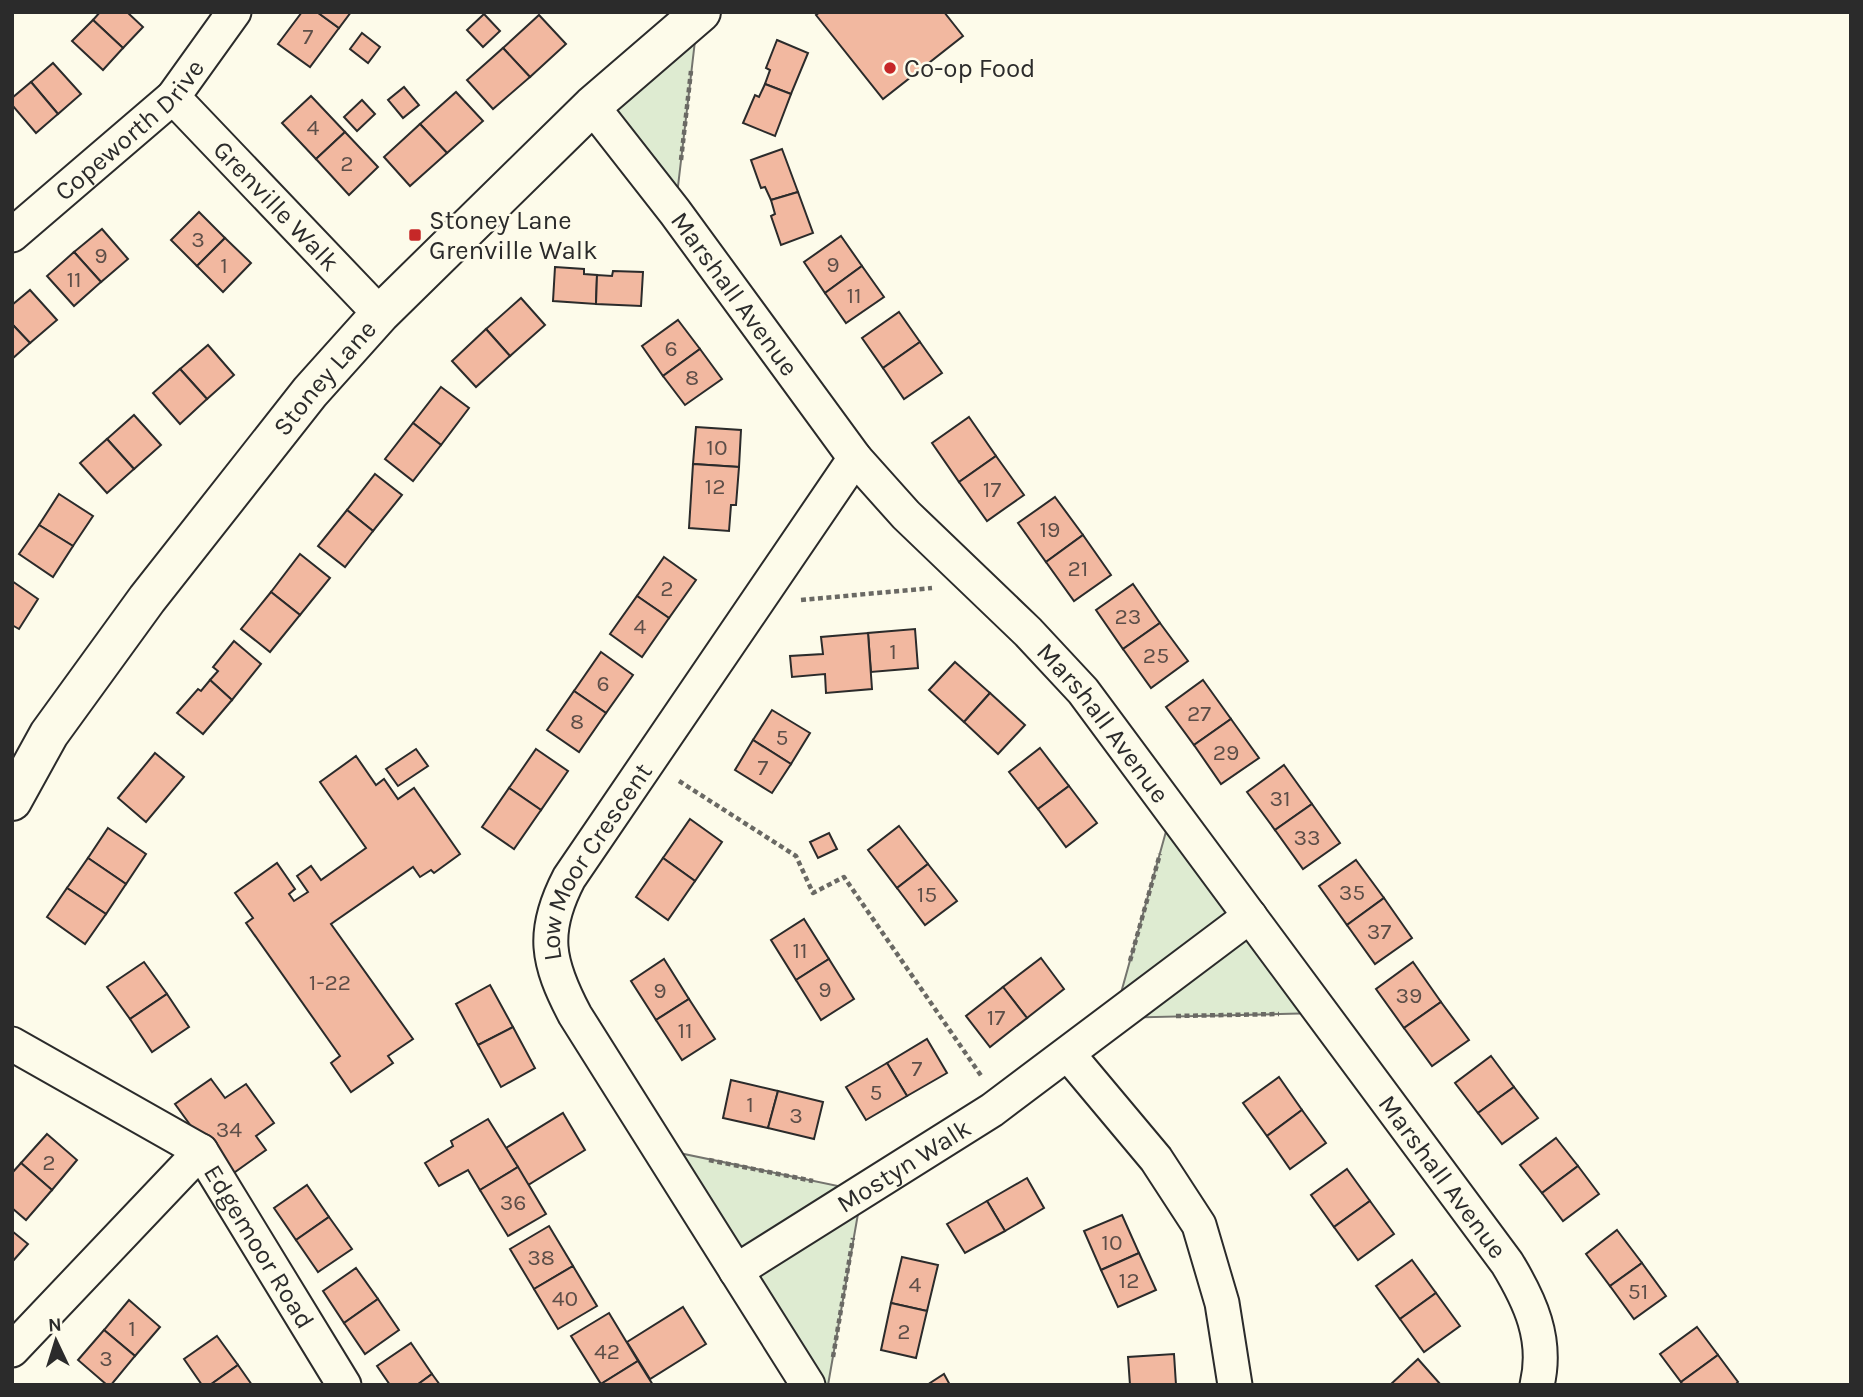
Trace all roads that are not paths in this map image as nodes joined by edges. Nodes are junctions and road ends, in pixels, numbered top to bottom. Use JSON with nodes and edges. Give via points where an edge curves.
{"nodes":[{"id":1,"x":234,"y":12,"type":"edge"},
{"id":2,"x":700,"y":14,"type":"edge"},
{"id":3,"x":173,"y":97,"type":"junction"},
{"id":4,"x":592,"y":106,"type":"junction"},
{"id":5,"x":12,"y":235,"type":"edge"},
{"id":6,"x":380,"y":314,"type":"junction"},
{"id":7,"x":855,"y":458,"type":"junction"},
{"id":8,"x":12,"y":801,"type":"edge"},
{"id":9,"x":1250,"y":916,"type":"junction"},
{"id":10,"x":12,"y":1044,"type":"edge"},
{"id":11,"x":1068,"y":1054,"type":"junction"},
{"id":12,"x":201,"y":1151,"type":"junction"},
{"id":13,"x":736,"y":1270,"type":"junction"},
{"id":14,"x":12,"y":1350,"type":"edge"},
{"id":15,"x":344,"y":1385,"type":"edge"},
{"id":16,"x":808,"y":1385,"type":"edge"},
{"id":17,"x":1235,"y":1385,"type":"edge"},
{"id":18,"x":1537,"y":1385,"type":"edge"}],
"edges":[{"from":1,"to":3,"type":"street","name":"Copeworth Drive"},
{"from":2,"to":4,"type":"street","name":"Stoney Lane"},
{"from":3,"to":5,"type":"street","name":"Copeworth Drive"},
{"from":3,"to":6,"type":"street","name":"Grenville Walk"},
{"from":4,"to":6,"type":"street","name":"Stoney Lane"},
{"from":4,"to":7,"type":"street","name":"Marshall Avenue"},
{"from":6,"to":8,"type":"street","name":"Stoney Lane","via":[[310,392],[147,599],[49,734]]},
{"from":7,"to":9,"type":"street","name":"Marshall Avenue","via":[[1083,691]]},
{"from":7,"to":13,"type":"street","name":"Low Moor Crescent","via":[[569,878],[550,929],[559,984],[575,1015]]},
{"from":9,"to":11,"type":"street","name":"Mostyn Walk"},
{"from":9,"to":18,"type":"street","name":"Marshall Avenue","via":[[1525,1292],[1537,1323],[1541,1355]]},
{"from":10,"to":12,"type":"street","name":"Edgemoor Road"},
{"from":11,"to":13,"type":"street","name":"Mostyn Walk","via":[[924,1154]]},
{"from":11,"to":17,"type":"street","via":[[1156,1159],[1199,1225],[1222,1303]]},
{"from":12,"to":14,"type":"street"},
{"from":12,"to":15,"type":"street","name":"Edgemoor Road"},
{"from":13,"to":16,"type":"street","name":"Low Moor Crescent"}]}
